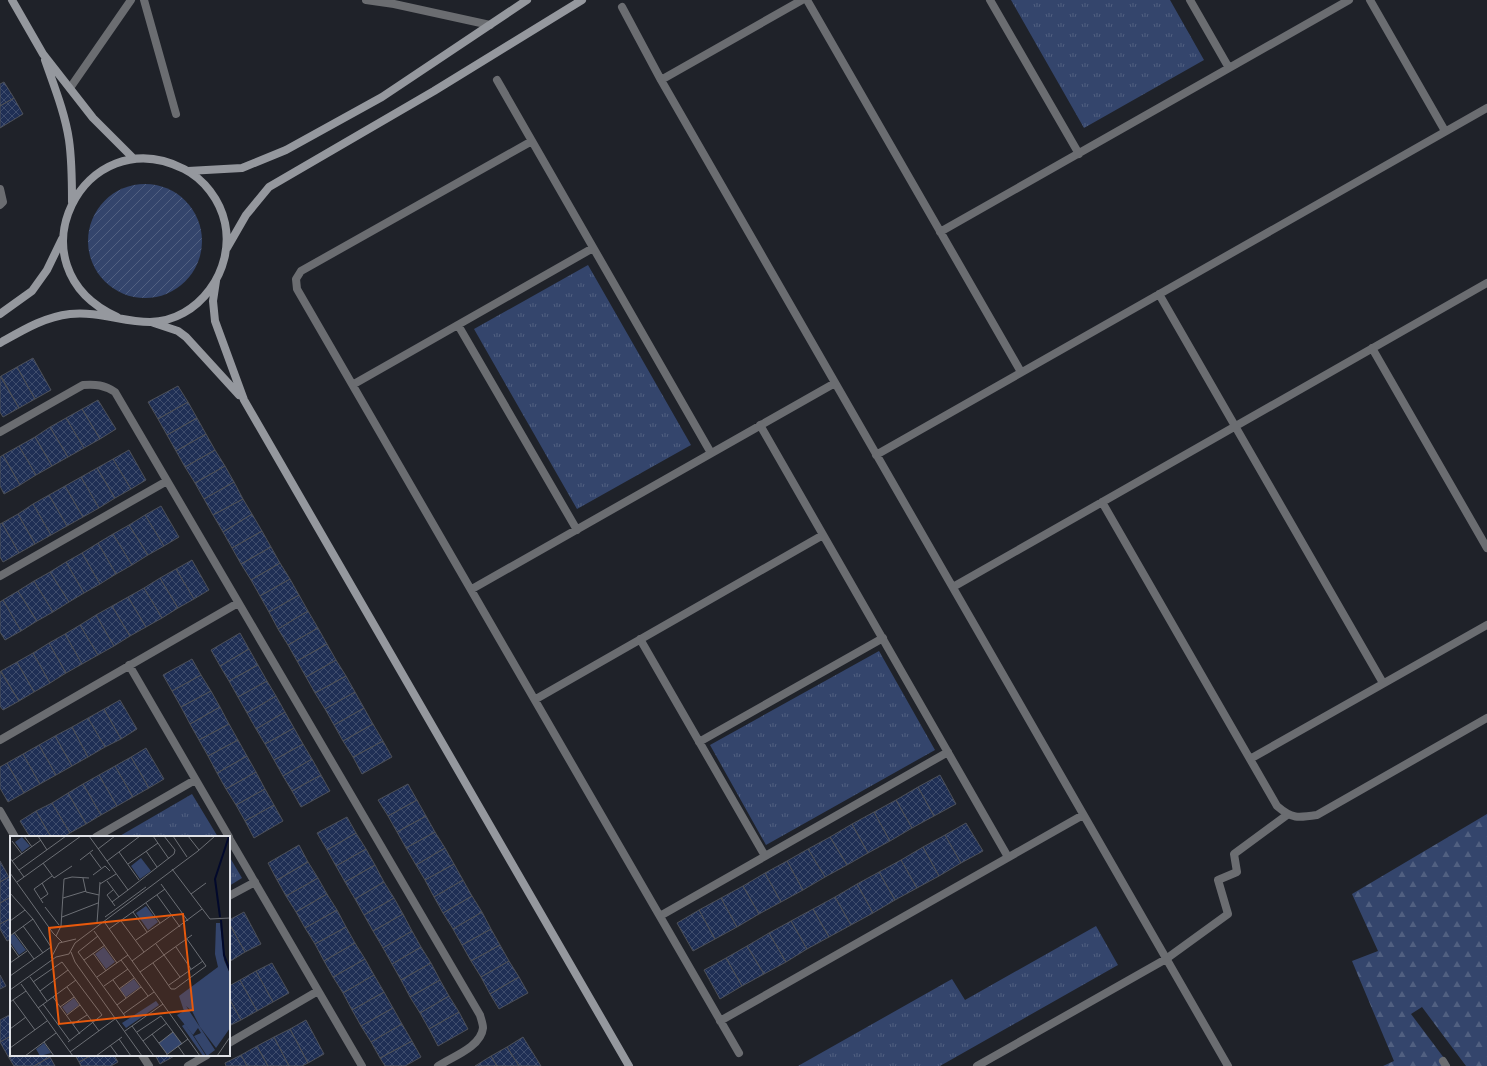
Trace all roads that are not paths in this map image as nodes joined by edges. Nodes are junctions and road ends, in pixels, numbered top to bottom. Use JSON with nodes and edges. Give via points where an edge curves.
{"nodes":[{"id":1,"x":12,"y":0,"type":"edge"},
{"id":2,"x":131,"y":0,"type":"edge"},
{"id":3,"x":144,"y":0,"type":"edge"},
{"id":4,"x":366,"y":0,"type":"edge"},
{"id":5,"x":526,"y":0,"type":"edge"},
{"id":6,"x":582,"y":0,"type":"edge"},
{"id":7,"x":802,"y":0,"type":"edge"},
{"id":8,"x":807,"y":0,"type":"edge"},
{"id":9,"x":990,"y":0,"type":"edge"},
{"id":10,"x":1190,"y":0,"type":"edge"},
{"id":11,"x":1349,"y":0,"type":"edge"},
{"id":12,"x":1370,"y":0,"type":"edge"},
{"id":13,"x":622,"y":6,"type":"dead end"},
{"id":14,"x":490,"y":25,"type":"junction"},
{"id":15,"x":43,"y":54,"type":"junction"},
{"id":16,"x":1229,"y":68,"type":"junction"},
{"id":17,"x":497,"y":80,"type":"dead end"},
{"id":18,"x":661,"y":80,"type":"junction"},
{"id":19,"x":70,"y":88,"type":"junction"},
{"id":20,"x":1487,"y":108,"type":"edge"},
{"id":21,"x":176,"y":114,"type":"dead end"},
{"id":22,"x":1445,"y":131,"type":"junction"},
{"id":23,"x":532,"y":142,"type":"junction"},
{"id":24,"x":1079,"y":154,"type":"junction"},
{"id":25,"x":134,"y":159,"type":"junction"},
{"id":26,"x":188,"y":171,"type":"junction"},
{"id":27,"x":0,"y":189,"type":"edge"},
{"id":28,"x":72,"y":202,"type":"junction"},
{"id":29,"x":0,"y":205,"type":"edge"},
{"id":30,"x":940,"y":232,"type":"junction"},
{"id":31,"x":63,"y":238,"type":"junction"},
{"id":32,"x":594,"y":248,"type":"junction"},
{"id":33,"x":227,"y":249,"type":"junction"},
{"id":34,"x":216,"y":281,"type":"junction"},
{"id":35,"x":1487,"y":283,"type":"edge"},
{"id":36,"x":1159,"y":294,"type":"junction"},
{"id":37,"x":0,"y":314,"type":"edge"},
{"id":38,"x":117,"y":317,"type":"junction"},
{"id":39,"x":152,"y":322,"type":"junction"},
{"id":40,"x":458,"y":325,"type":"junction"},
{"id":41,"x":0,"y":343,"type":"edge"},
{"id":42,"x":1372,"y":348,"type":"junction"},
{"id":43,"x":1021,"y":372,"type":"junction"},
{"id":44,"x":835,"y":383,"type":"junction"},
{"id":45,"x":354,"y":384,"type":"junction"},
{"id":46,"x":244,"y":400,"type":"junction"},
{"id":47,"x":760,"y":425,"type":"junction"},
{"id":48,"x":1236,"y":426,"type":"junction"},
{"id":49,"x":0,"y":432,"type":"edge"},
{"id":50,"x":711,"y":453,"type":"junction"},
{"id":51,"x":876,"y":455,"type":"junction"},
{"id":52,"x":167,"y":480,"type":"junction"},
{"id":53,"x":1102,"y":502,"type":"junction"},
{"id":54,"x":576,"y":530,"type":"junction"},
{"id":55,"x":823,"y":535,"type":"junction"},
{"id":56,"x":1487,"y":548,"type":"edge"},
{"id":57,"x":0,"y":576,"type":"edge"},
{"id":58,"x":952,"y":587,"type":"junction"},
{"id":59,"x":472,"y":589,"type":"junction"},
{"id":60,"x":238,"y":603,"type":"junction"},
{"id":61,"x":1487,"y":625,"type":"edge"},
{"id":62,"x":883,"y":638,"type":"junction"},
{"id":63,"x":640,"y":639,"type":"junction"},
{"id":64,"x":129,"y":665,"type":"junction"},
{"id":65,"x":1384,"y":684,"type":"junction"},
{"id":66,"x":536,"y":699,"type":"junction"},
{"id":67,"x":1487,"y":718,"type":"edge"},
{"id":68,"x":0,"y":740,"type":"edge"},
{"id":69,"x":699,"y":742,"type":"junction"},
{"id":70,"x":948,"y":752,"type":"junction"},
{"id":71,"x":1250,"y":759,"type":"junction"},
{"id":72,"x":195,"y":780,"type":"junction"},
{"id":73,"x":0,"y":811,"type":"edge"},
{"id":74,"x":1083,"y":815,"type":"junction"},
{"id":75,"x":1287,"y":815,"type":"junction"},
{"id":76,"x":14,"y":836,"type":"edge"},
{"id":77,"x":98,"y":836,"type":"edge"},
{"id":78,"x":228,"y":836,"type":"edge"},
{"id":79,"x":230,"y":839,"type":"edge"},
{"id":80,"x":765,"y":856,"type":"junction"},
{"id":81,"x":1008,"y":857,"type":"junction"},
{"id":82,"x":255,"y":882,"type":"junction"},
{"id":83,"x":230,"y":895,"type":"edge"},
{"id":84,"x":660,"y":916,"type":"junction"},
{"id":85,"x":1166,"y":959,"type":"junction"},
{"id":86,"x":318,"y":991,"type":"junction"},
{"id":87,"x":720,"y":1021,"type":"junction"},
{"id":88,"x":230,"y":1042,"type":"edge"},
{"id":89,"x":739,"y":1053,"type":"dead end"},
{"id":90,"x":143,"y":1056,"type":"edge"},
{"id":91,"x":205,"y":1056,"type":"edge"},
{"id":92,"x":149,"y":1066,"type":"edge"},
{"id":93,"x":188,"y":1066,"type":"edge"},
{"id":94,"x":362,"y":1066,"type":"edge"},
{"id":95,"x":438,"y":1066,"type":"edge"},
{"id":96,"x":628,"y":1066,"type":"edge"},
{"id":97,"x":977,"y":1066,"type":"edge"},
{"id":98,"x":1228,"y":1066,"type":"edge"}],
"edges":[{"from":1,"to":15,"type":"main road"},
{"from":2,"to":19,"type":"street"},
{"from":3,"to":21,"type":"street"},
{"from":4,"to":14,"type":"street"},
{"from":5,"to":14,"type":"main road"},
{"from":6,"to":33,"type":"main road","via":[[434,91],[269,187],[246,215]]},
{"from":7,"to":18,"type":"street"},
{"from":8,"to":30,"type":"street"},
{"from":9,"to":24,"type":"street"},
{"from":10,"to":16,"type":"street"},
{"from":11,"to":16,"type":"street"},
{"from":12,"to":22,"type":"street"},
{"from":13,"to":18,"type":"street"},
{"from":14,"to":26,"type":"main road","via":[[382,97],[286,150],[242,168]]},
{"from":15,"to":19,"type":"main road"},
{"from":15,"to":28,"type":"main road","via":[[69,139]]},
{"from":16,"to":24,"type":"street"},
{"from":17,"to":23,"type":"street"},
{"from":18,"to":44,"type":"street"},
{"from":19,"to":25,"type":"main road","via":[[109,136]]},
{"from":20,"to":22,"type":"street"},
{"from":22,"to":36,"type":"street"},
{"from":23,"to":32,"type":"street"},
{"from":23,"to":45,"type":"street","via":[[301,271],[296,279],[297,289]]},
{"from":24,"to":30,"type":"street"},
{"from":25,"to":26,"type":"main road","via":[[162,160]]},
{"from":25,"to":28,"type":"main road","via":[[115,164],[98,173],[83,186]]},
{"from":26,"to":33,"type":"main road","via":[[208,188],[221,210]]},
{"from":27,"to":29,"type":"street","via":[[3,202]]},
{"from":28,"to":31,"type":"main road","via":[[65,220]]},
{"from":30,"to":43,"type":"street"},
{"from":31,"to":37,"type":"main road","via":[[47,270],[32,291]]},
{"from":31,"to":38,"type":"main road","via":[[67,266],[81,292],[104,311]]},
{"from":32,"to":40,"type":"street"},
{"from":32,"to":50,"type":"street"},
{"from":33,"to":34,"type":"main road"},
{"from":34,"to":39,"type":"main road","via":[[200,301],[189,309],[177,316]]},
{"from":34,"to":46,"type":"main road","via":[[213,301],[215,321]]},
{"from":35,"to":42,"type":"street"},
{"from":36,"to":43,"type":"street"},
{"from":36,"to":48,"type":"street"},
{"from":38,"to":39,"type":"main road"},
{"from":38,"to":41,"type":"main road","via":[[88,312],[55,316],[42,320]]},
{"from":39,"to":46,"type":"main road","via":[[178,331],[186,337]]},
{"from":40,"to":45,"type":"street"},
{"from":40,"to":54,"type":"street"},
{"from":42,"to":48,"type":"street"},
{"from":42,"to":56,"type":"street"},
{"from":43,"to":51,"type":"street"},
{"from":44,"to":47,"type":"street"},
{"from":44,"to":51,"type":"street"},
{"from":45,"to":59,"type":"street"},
{"from":46,"to":96,"type":"main road"},
{"from":47,"to":50,"type":"street"},
{"from":47,"to":55,"type":"street"},
{"from":48,"to":53,"type":"street"},
{"from":48,"to":65,"type":"street"},
{"from":49,"to":52,"type":"street","via":[[83,385],[96,384],[107,387],[115,392]]},
{"from":50,"to":54,"type":"street"},
{"from":51,"to":58,"type":"street"},
{"from":52,"to":57,"type":"street"},
{"from":52,"to":60,"type":"street"},
{"from":53,"to":58,"type":"street"},
{"from":53,"to":71,"type":"street"},
{"from":54,"to":59,"type":"street"},
{"from":55,"to":62,"type":"street"},
{"from":55,"to":63,"type":"street"},
{"from":58,"to":74,"type":"street"},
{"from":59,"to":66,"type":"street"},
{"from":60,"to":64,"type":"street"},
{"from":60,"to":95,"type":"street","via":[[480,1015],[483,1026],[481,1035],[473,1045]]},
{"from":61,"to":65,"type":"street"},
{"from":62,"to":69,"type":"street"},
{"from":62,"to":70,"type":"street"},
{"from":63,"to":66,"type":"street"},
{"from":63,"to":69,"type":"street"},
{"from":64,"to":68,"type":"street"},
{"from":64,"to":72,"type":"street"},
{"from":65,"to":71,"type":"street"},
{"from":66,"to":84,"type":"street"},
{"from":67,"to":75,"type":"street","via":[[1317,815]]},
{"from":69,"to":80,"type":"street"},
{"from":70,"to":80,"type":"street"},
{"from":70,"to":81,"type":"street"},
{"from":71,"to":75,"type":"street","via":[[1277,806]]},
{"from":72,"to":77,"type":"street"},
{"from":72,"to":78,"type":"street"},
{"from":73,"to":76,"type":"street"},
{"from":74,"to":81,"type":"street"},
{"from":74,"to":85,"type":"street"},
{"from":75,"to":85,"type":"street","via":[[1234,854],[1237,872],[1218,880],[1228,914]]},
{"from":79,"to":82,"type":"street"},
{"from":80,"to":84,"type":"street"},
{"from":81,"to":87,"type":"street"},
{"from":82,"to":83,"type":"street"},
{"from":82,"to":86,"type":"street"},
{"from":84,"to":87,"type":"street"},
{"from":85,"to":97,"type":"street"},
{"from":85,"to":98,"type":"street"},
{"from":86,"to":88,"type":"street"},
{"from":86,"to":94,"type":"street"},
{"from":87,"to":89,"type":"street"},
{"from":90,"to":92,"type":"street"},
{"from":91,"to":93,"type":"street"}]}
